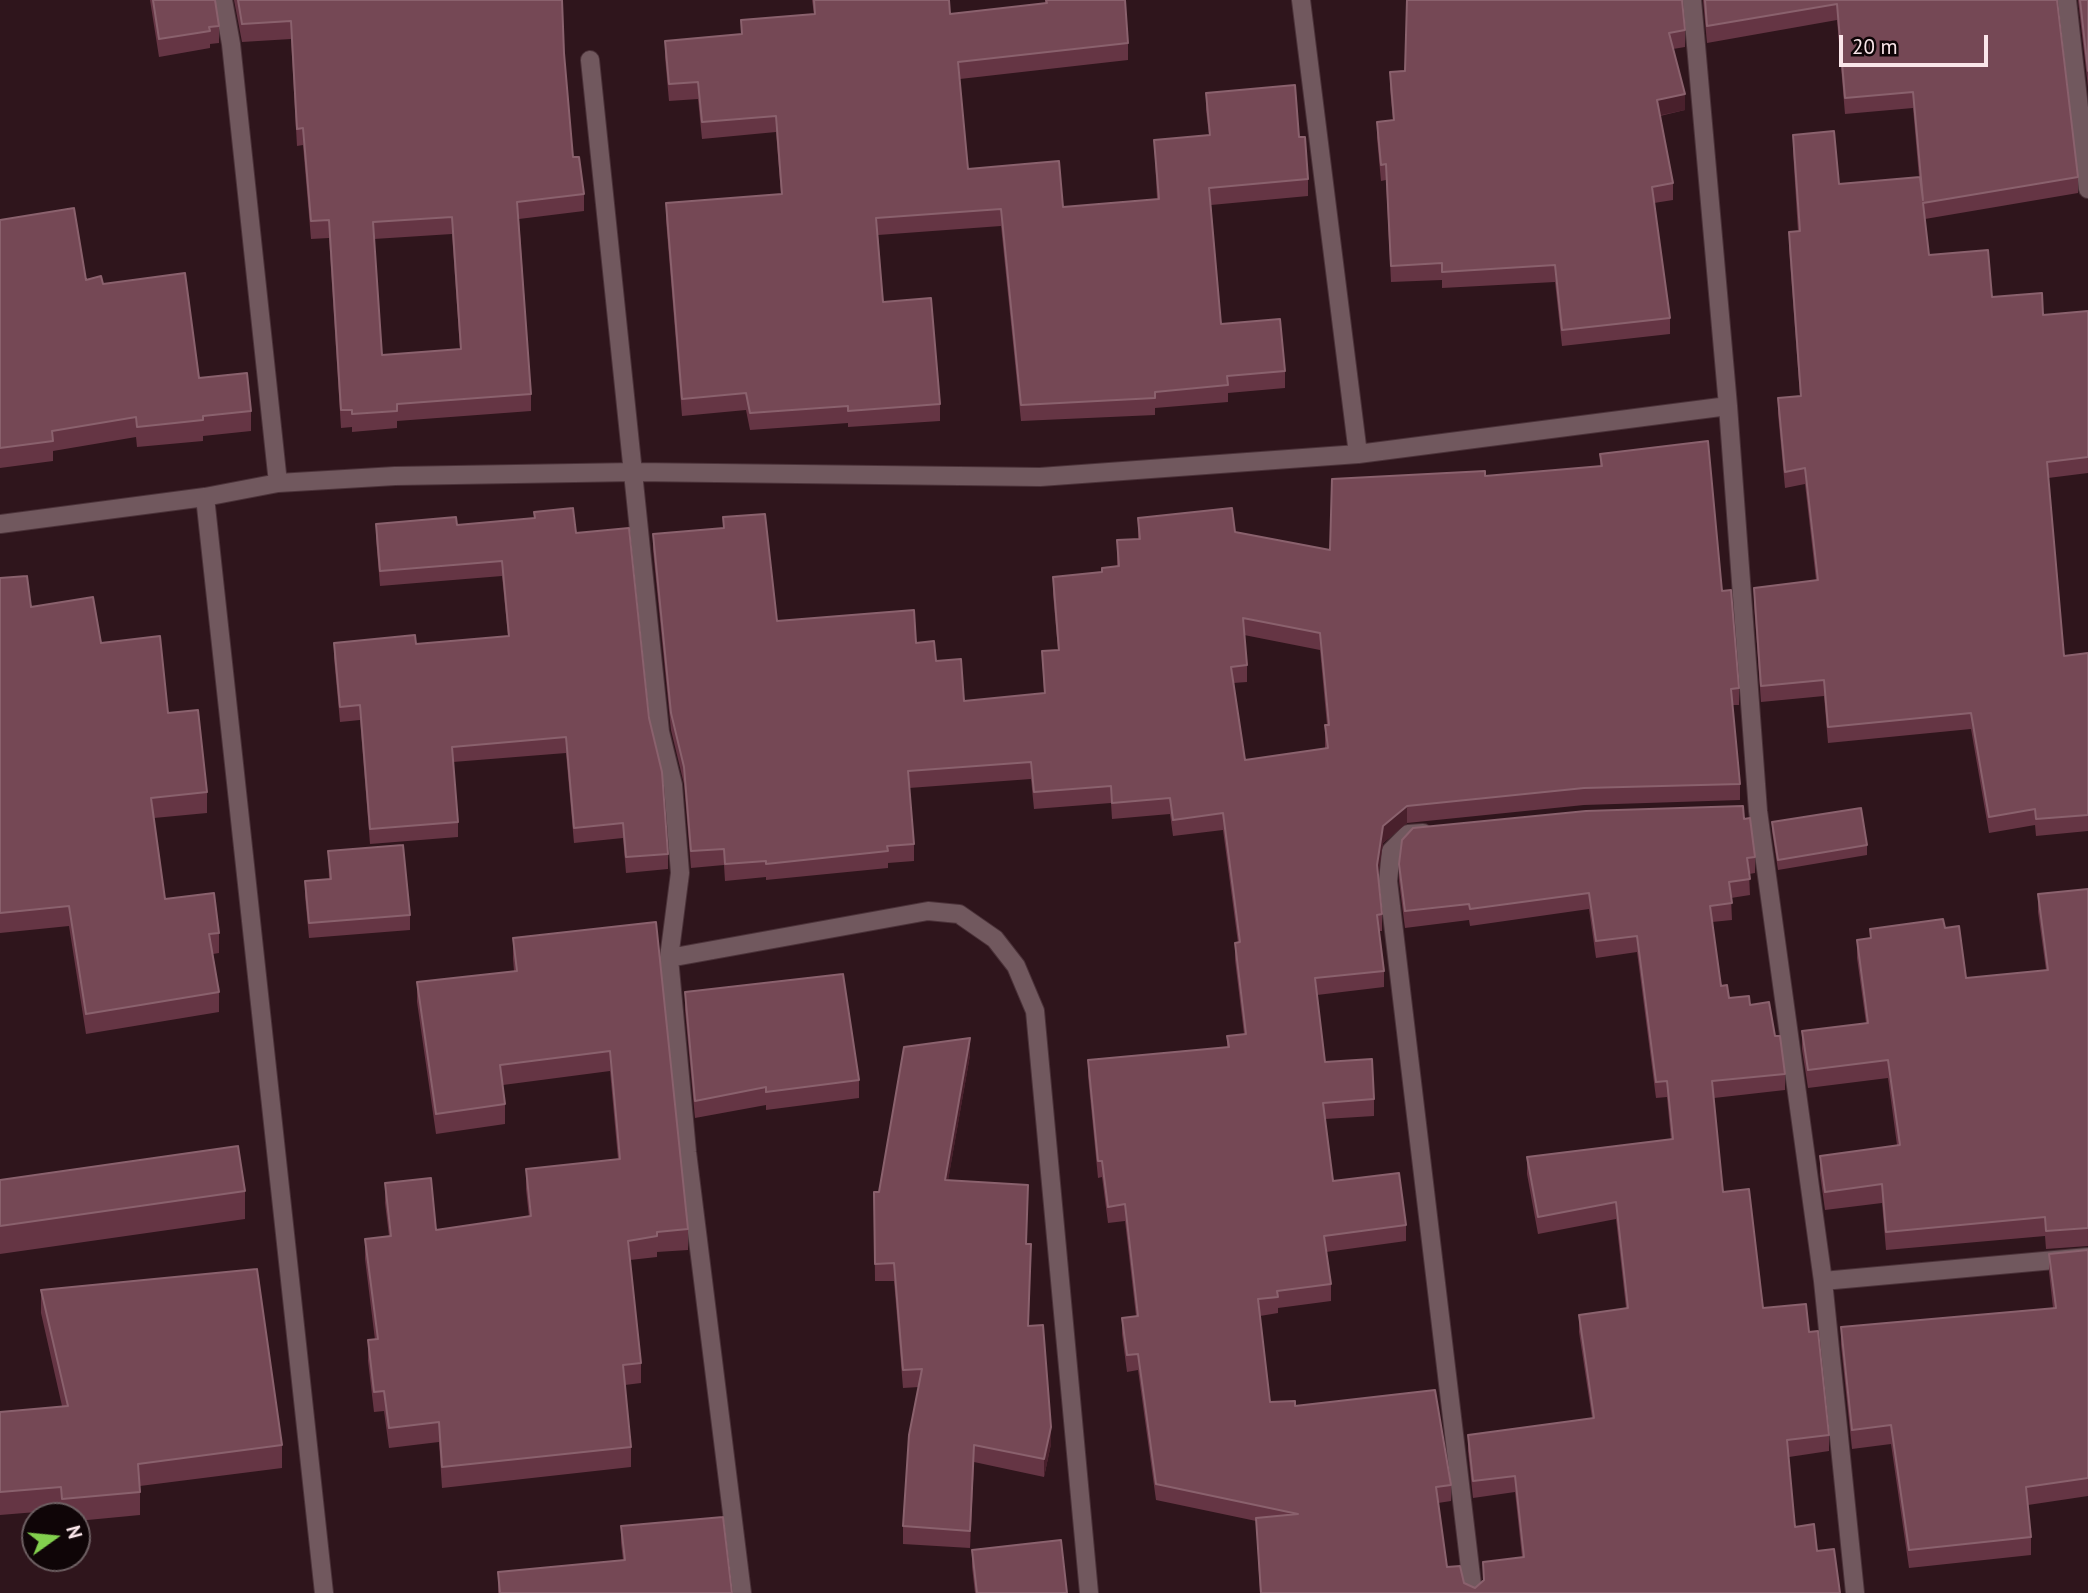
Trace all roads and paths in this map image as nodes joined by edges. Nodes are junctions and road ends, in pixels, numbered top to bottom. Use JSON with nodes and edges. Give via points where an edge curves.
{"nodes":[{"id":1,"x":223,"y":0,"type":"edge"},
{"id":2,"x":1301,"y":0,"type":"edge"},
{"id":3,"x":1692,"y":0,"type":"edge"},
{"id":4,"x":2067,"y":0,"type":"edge"},
{"id":5,"x":590,"y":60,"type":"dead end"},
{"id":6,"x":2088,"y":189,"type":"edge"},
{"id":7,"x":1728,"y":406,"type":"junction"},
{"id":8,"x":1358,"y":454,"type":"junction"},
{"id":9,"x":635,"y":472,"type":"junction"},
{"id":10,"x":278,"y":483,"type":"junction"},
{"id":11,"x":205,"y":497,"type":"junction"},
{"id":12,"x":0,"y":524,"type":"edge"},
{"id":13,"x":1435,"y":832,"type":"edge"},
{"id":14,"x":669,"y":958,"type":"junction"},
{"id":15,"x":2088,"y":1257,"type":"edge"},
{"id":16,"x":1823,"y":1281,"type":"junction"},
{"id":17,"x":324,"y":1593,"type":"edge"},
{"id":18,"x":742,"y":1593,"type":"edge"},
{"id":19,"x":1090,"y":1593,"type":"edge"},
{"id":20,"x":1472,"y":1593,"type":"edge"},
{"id":21,"x":1855,"y":1593,"type":"edge"}],
"edges":[{"from":1,"to":10,"type":"street"},
{"from":2,"to":8,"type":"street"},
{"from":3,"to":7,"type":"street"},
{"from":4,"to":6,"type":"street"},
{"from":5,"to":9,"type":"street"},
{"from":7,"to":8,"type":"street"},
{"from":7,"to":16,"type":"street","via":[[1751,811]]},
{"from":8,"to":9,"type":"street","via":[[1040,477]]},
{"from":9,"to":10,"type":"street"},
{"from":9,"to":14,"type":"street","via":[[660,732],[673,785],[680,873]]},
{"from":10,"to":11,"type":"street"},
{"from":11,"to":12,"type":"street"},
{"from":11,"to":17,"type":"street"},
{"from":13,"to":20,"type":"street","via":[[1408,834],[1391,851],[1388,881]]},
{"from":14,"to":18,"type":"street","via":[[687,1152]]},
{"from":14,"to":19,"type":"street","via":[[928,911],[959,914],[995,939],[1016,966],[1035,1011]]},
{"from":15,"to":16,"type":"street"},
{"from":16,"to":21,"type":"street"}]}
